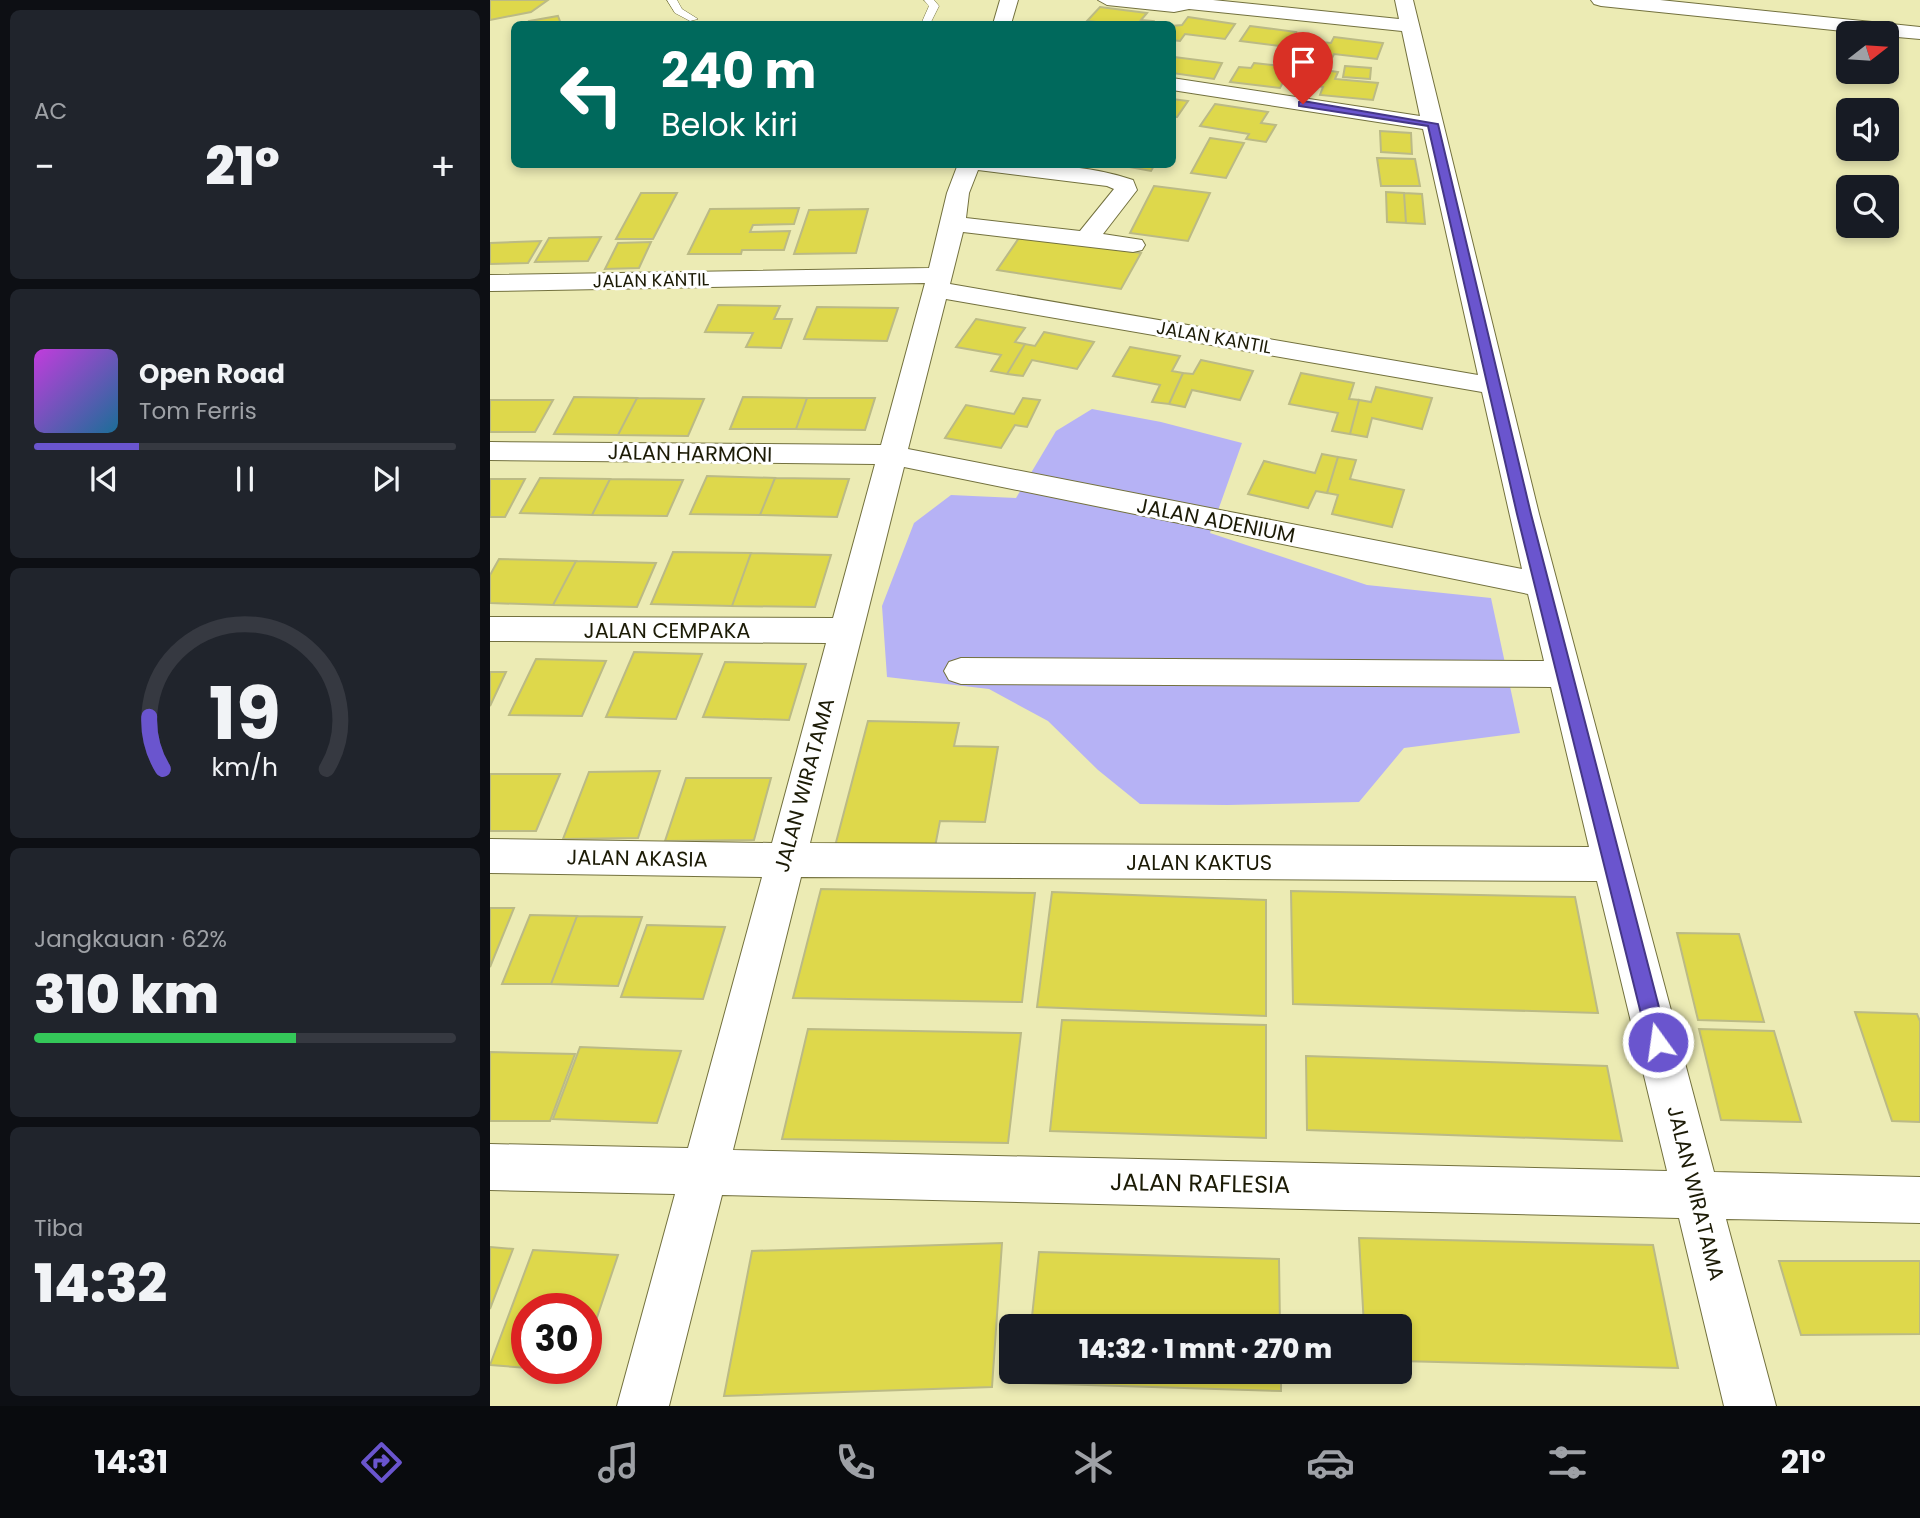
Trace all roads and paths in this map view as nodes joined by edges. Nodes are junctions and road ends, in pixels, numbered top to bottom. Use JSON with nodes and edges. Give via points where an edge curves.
{"nodes":[{"id":1,"x":672,"y":0,"type":"edge"},
{"id":2,"x":929,"y":0,"type":"edge"},
{"id":3,"x":1009,"y":0,"type":"edge"},
{"id":4,"x":1107,"y":0,"type":"edge"},
{"id":5,"x":1601,"y":0,"type":"edge"},
{"id":6,"x":1740,"y":0,"type":"edge"},
{"id":7,"x":1667,"y":4,"type":"edge"},
{"id":8,"x":1407,"y":13,"type":"edge"},
{"id":9,"x":1920,"y":16,"type":"edge"},
{"id":10,"x":693,"y":19,"type":"dead end"},
{"id":11,"x":927,"y":21,"type":"edge"},
{"id":12,"x":1003,"y":21,"type":"edge"},
{"id":13,"x":1920,"y":33,"type":"edge"},
{"id":14,"x":1176,"y":85,"type":"edge"},
{"id":15,"x":1433,"y":124,"type":"junction"},
{"id":16,"x":967,"y":168,"type":"edge"},
{"id":17,"x":1014,"y":168,"type":"edge"},
{"id":18,"x":953,"y":224,"type":"junction"},
{"id":19,"x":1086,"y":239,"type":"junction"},
{"id":20,"x":1133,"y":245,"type":"dead end"},
{"id":21,"x":490,"y":282,"type":"edge"},
{"id":22,"x":936,"y":282,"type":"junction"},
{"id":23,"x":1494,"y":386,"type":"junction"},
{"id":24,"x":490,"y":451,"type":"edge"},
{"id":25,"x":891,"y":455,"type":"junction"},
{"id":26,"x":1542,"y":585,"type":"junction"},
{"id":27,"x":490,"y":629,"type":"edge"},
{"id":28,"x":844,"y":631,"type":"junction"},
{"id":29,"x":961,"y":671,"type":"dead end"},
{"id":30,"x":1564,"y":674,"type":"junction"},
{"id":31,"x":490,"y":856,"type":"edge"},
{"id":32,"x":784,"y":860,"type":"junction"},
{"id":33,"x":1613,"y":864,"type":"junction"},
{"id":34,"x":490,"y":1167,"type":"edge"},
{"id":35,"x":704,"y":1171,"type":"junction"},
{"id":36,"x":1696,"y":1194,"type":"junction"},
{"id":37,"x":1920,"y":1200,"type":"edge"},
{"id":38,"x":643,"y":1406,"type":"edge"},
{"id":39,"x":1750,"y":1406,"type":"edge"}],
"edges":[{"from":1,"to":10,"type":"lane","via":[[678,11]]},
{"from":2,"to":11,"type":"lane","via":[[934,6]]},
{"from":3,"to":12,"type":"street"},
{"from":4,"to":8,"type":"street"},
{"from":5,"to":7,"type":"highway"},
{"from":6,"to":9,"type":"highway"},
{"from":7,"to":13,"type":"highway"},
{"from":8,"to":15,"type":"street","name":"JALAN WIRATAMA"},
{"from":14,"to":15,"type":"street"},
{"from":15,"to":23,"type":"street","name":"JALAN WIRATAMA"},
{"from":16,"to":18,"type":"street","name":"JALAN WIRATAMA"},
{"from":17,"to":19,"type":"street","via":[[1125,185],[1126,190]]},
{"from":18,"to":19,"type":"street"},
{"from":18,"to":22,"type":"street","name":"JALAN WIRATAMA"},
{"from":19,"to":20,"type":"street"},
{"from":21,"to":22,"type":"street","name":"JALAN KANTIL"},
{"from":22,"to":23,"type":"street","name":"JALAN KANTIL"},
{"from":22,"to":25,"type":"street","name":"JALAN WIRATAMA"},
{"from":23,"to":26,"type":"street","name":"JALAN WIRATAMA"},
{"from":24,"to":25,"type":"street","name":"JALAN HARMONI"},
{"from":25,"to":26,"type":"street","name":"JALAN ADENIUM"},
{"from":25,"to":28,"type":"street","name":"JALAN WIRATAMA"},
{"from":26,"to":30,"type":"street","name":"JALAN WIRATAMA"},
{"from":27,"to":28,"type":"street","name":"JALAN CEMPAKA"},
{"from":28,"to":32,"type":"street","name":"JALAN WIRATAMA"},
{"from":29,"to":30,"type":"street"},
{"from":30,"to":33,"type":"street","name":"JALAN WIRATAMA"},
{"from":31,"to":32,"type":"street","name":"JALAN AKASIA"},
{"from":32,"to":33,"type":"street","name":"JALAN KAKTUS"},
{"from":32,"to":35,"type":"street","name":"JALAN WIRATAMA"},
{"from":33,"to":36,"type":"street","name":"JALAN WIRATAMA"},
{"from":34,"to":35,"type":"street","name":"JALAN RAFLESIA"},
{"from":35,"to":36,"type":"street","name":"JALAN RAFLESIA"},
{"from":35,"to":38,"type":"street","name":"JALAN WIRATAMA"},
{"from":36,"to":37,"type":"street","name":"JALAN RAFLESIA"},
{"from":36,"to":39,"type":"street","name":"JALAN WIRATAMA"}]}
